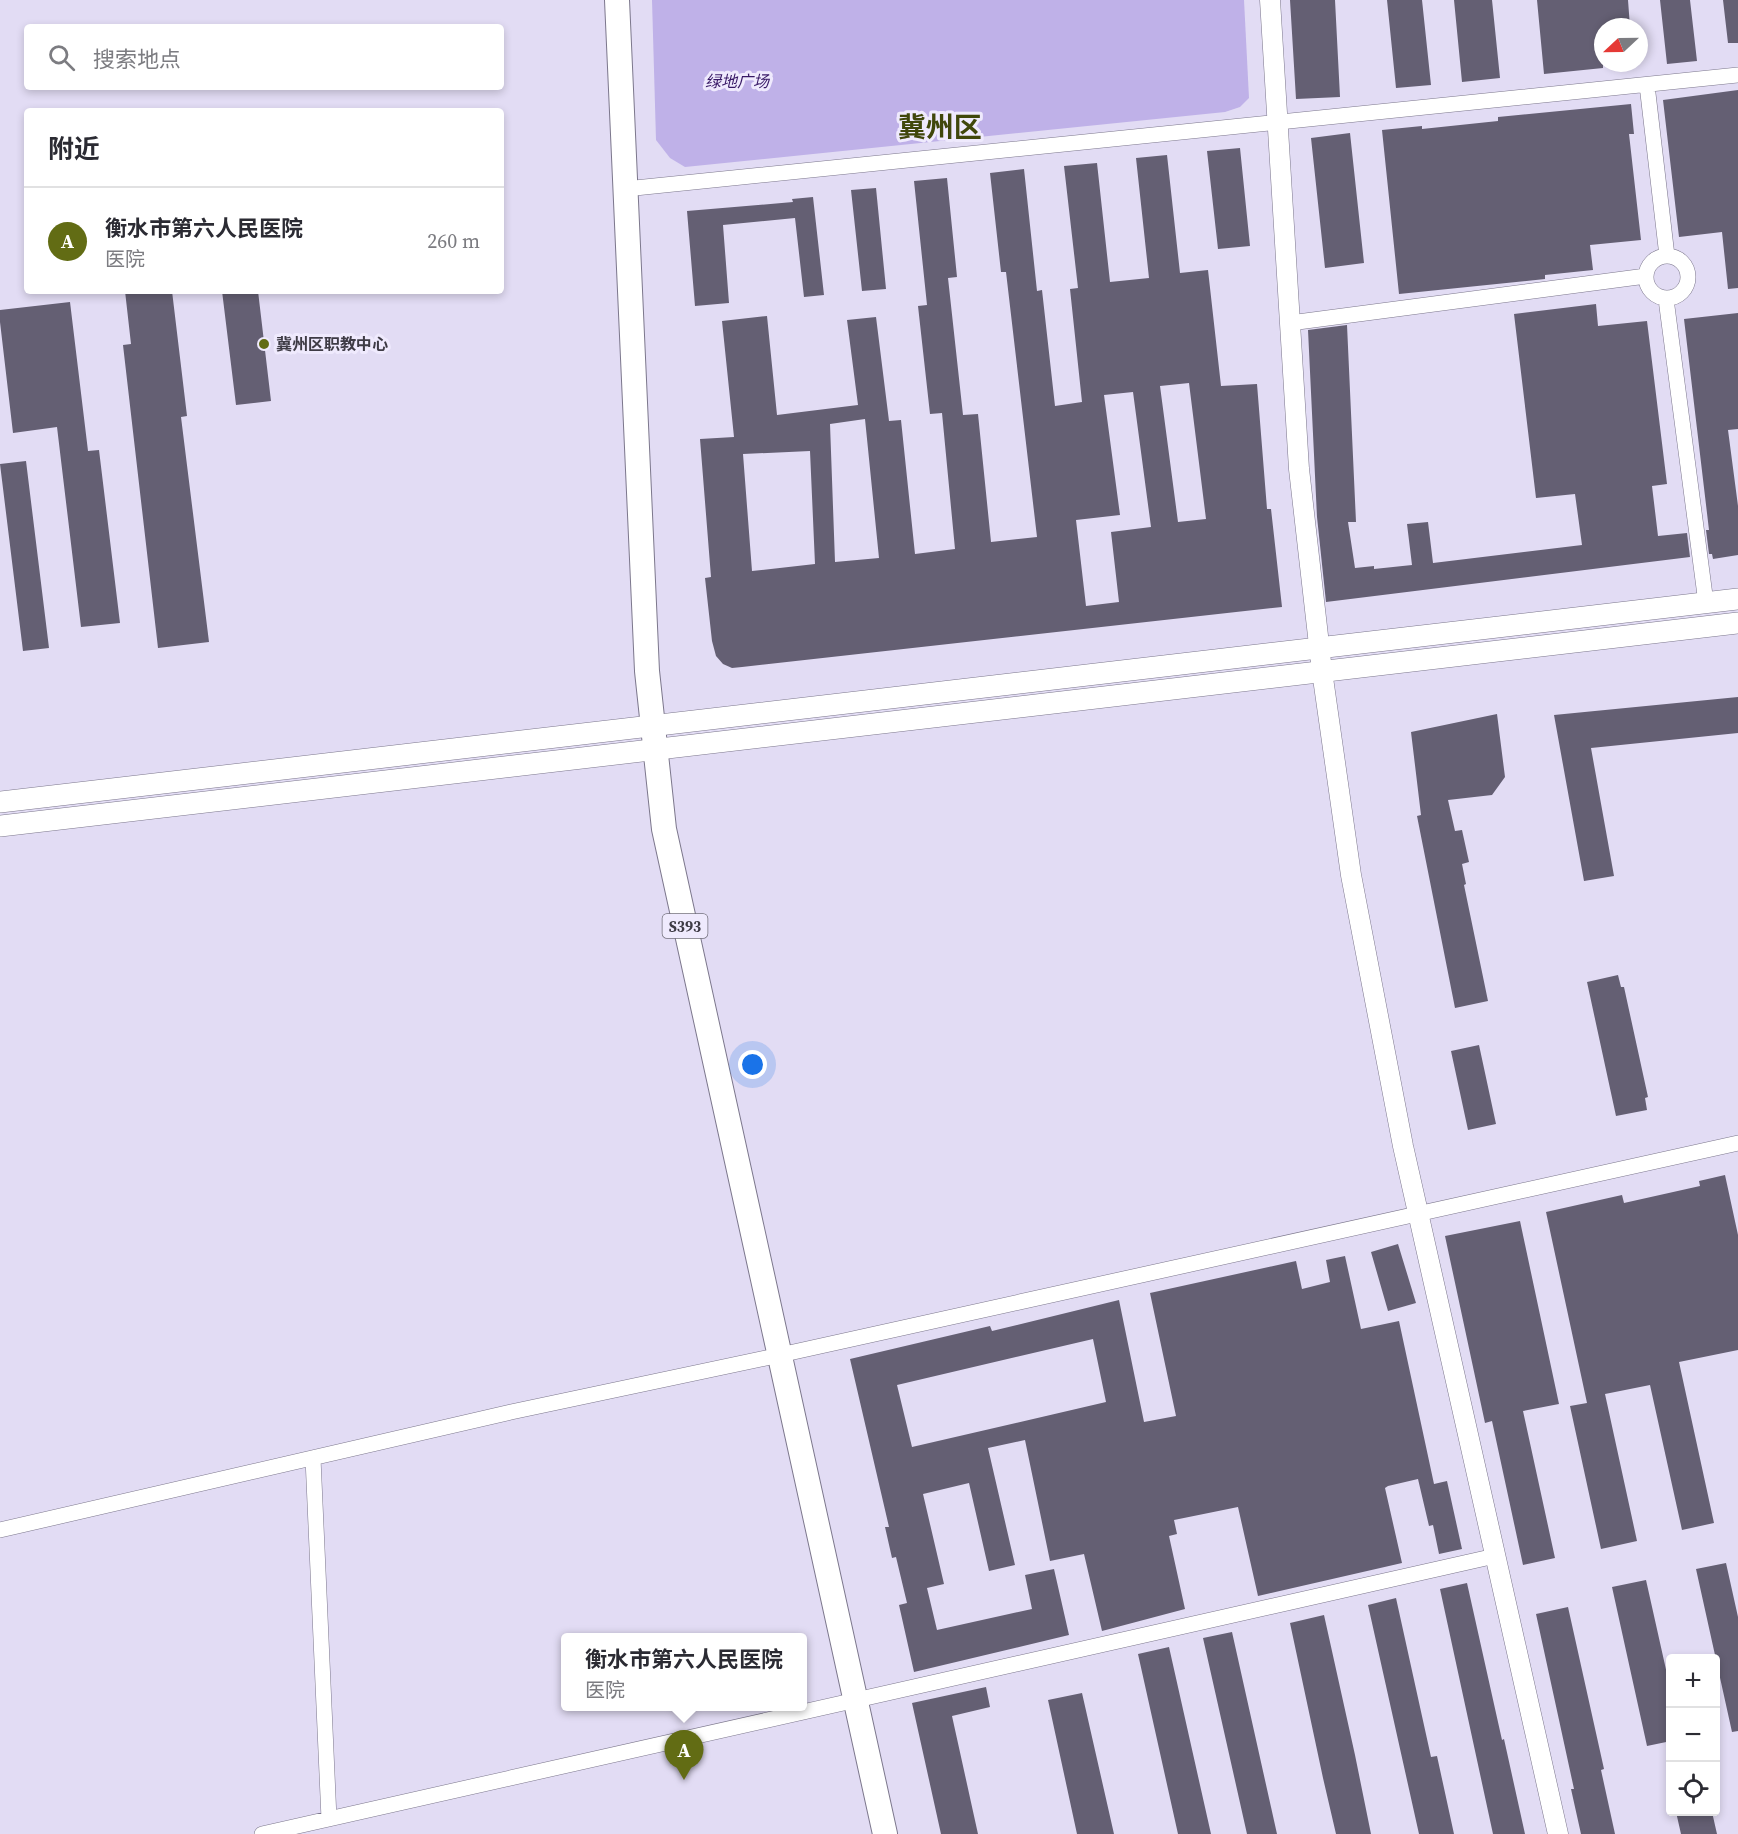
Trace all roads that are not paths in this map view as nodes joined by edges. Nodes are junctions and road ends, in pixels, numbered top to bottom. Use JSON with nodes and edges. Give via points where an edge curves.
{"nodes":[{"id":1,"x":617,"y":0,"type":"edge"},
{"id":2,"x":1270,"y":0,"type":"edge"},
{"id":3,"x":1738,"y":75,"type":"edge"},
{"id":4,"x":1647,"y":85,"type":"junction"},
{"id":5,"x":1276,"y":121,"type":"junction"},
{"id":6,"x":625,"y":189,"type":"junction"},
{"id":7,"x":1668,"y":256,"type":"junction"},
{"id":8,"x":1646,"y":276,"type":"junction"},
{"id":9,"x":1666,"y":299,"type":"junction"},
{"id":10,"x":1290,"y":323,"type":"junction"},
{"id":11,"x":1738,"y":599,"type":"edge"},
{"id":12,"x":1706,"y":603,"type":"junction"},
{"id":13,"x":1738,"y":624,"type":"edge"},
{"id":14,"x":1319,"y":647,"type":"junction"},
{"id":15,"x":1322,"y":671,"type":"junction"},
{"id":16,"x":652,"y":737,"type":"junction"},
{"id":17,"x":0,"y":802,"type":"edge"},
{"id":18,"x":0,"y":826,"type":"edge"},
{"id":19,"x":1738,"y":1143,"type":"edge"},
{"id":20,"x":1418,"y":1212,"type":"junction"},
{"id":21,"x":780,"y":1355,"type":"junction"},
{"id":22,"x":313,"y":1458,"type":"junction"},
{"id":23,"x":0,"y":1530,"type":"edge"},
{"id":24,"x":1495,"y":1556,"type":"junction"},
{"id":25,"x":855,"y":1699,"type":"junction"},
{"id":26,"x":807,"y":1710,"type":"edge"},
{"id":27,"x":802,"y":1711,"type":"edge"},
{"id":28,"x":329,"y":1819,"type":"junction"},
{"id":29,"x":262,"y":1834,"type":"edge"},
{"id":30,"x":885,"y":1834,"type":"edge"},
{"id":31,"x":1558,"y":1834,"type":"edge"}],
"edges":[{"from":1,"to":6,"type":"main road","number":"S393"},
{"from":2,"to":5,"type":"street"},
{"from":3,"to":4,"type":"street"},
{"from":4,"to":5,"type":"street"},
{"from":4,"to":7,"type":"street"},
{"from":5,"to":6,"type":"street"},
{"from":5,"to":10,"type":"street"},
{"from":6,"to":16,"type":"main road","number":"S393"},
{"from":7,"to":8,"type":"street","via":[[1653,260]]},
{"from":7,"to":9,"type":"street","via":[[1682,261],[1689,280],[1685,290]]},
{"from":8,"to":9,"type":"street","via":[[1649,288]]},
{"from":8,"to":10,"type":"street"},
{"from":9,"to":12,"type":"street"},
{"from":10,"to":14,"type":"street","via":[[1299,469]]},
{"from":11,"to":12,"type":"main road"},
{"from":12,"to":14,"type":"main road"},
{"from":13,"to":15,"type":"main road"},
{"from":14,"to":15,"type":"street"},
{"from":14,"to":16,"type":"main road"},
{"from":15,"to":16,"type":"main road"},
{"from":15,"to":20,"type":"street","via":[[1351,875]]},
{"from":16,"to":17,"type":"main road"},
{"from":16,"to":18,"type":"main road"},
{"from":16,"to":21,"type":"main road","number":"S393","via":[[664,829]]},
{"from":19,"to":20,"type":"street"},
{"from":20,"to":21,"type":"street"},
{"from":20,"to":24,"type":"street"},
{"from":21,"to":22,"type":"street"},
{"from":21,"to":25,"type":"main road","number":"S393"},
{"from":22,"to":23,"type":"street"},
{"from":22,"to":28,"type":"street"},
{"from":24,"to":25,"type":"street"},
{"from":24,"to":31,"type":"street"},
{"from":25,"to":26,"type":"street"},
{"from":25,"to":30,"type":"main road","number":"S393"},
{"from":27,"to":28,"type":"street"},
{"from":28,"to":29,"type":"street"}]}
